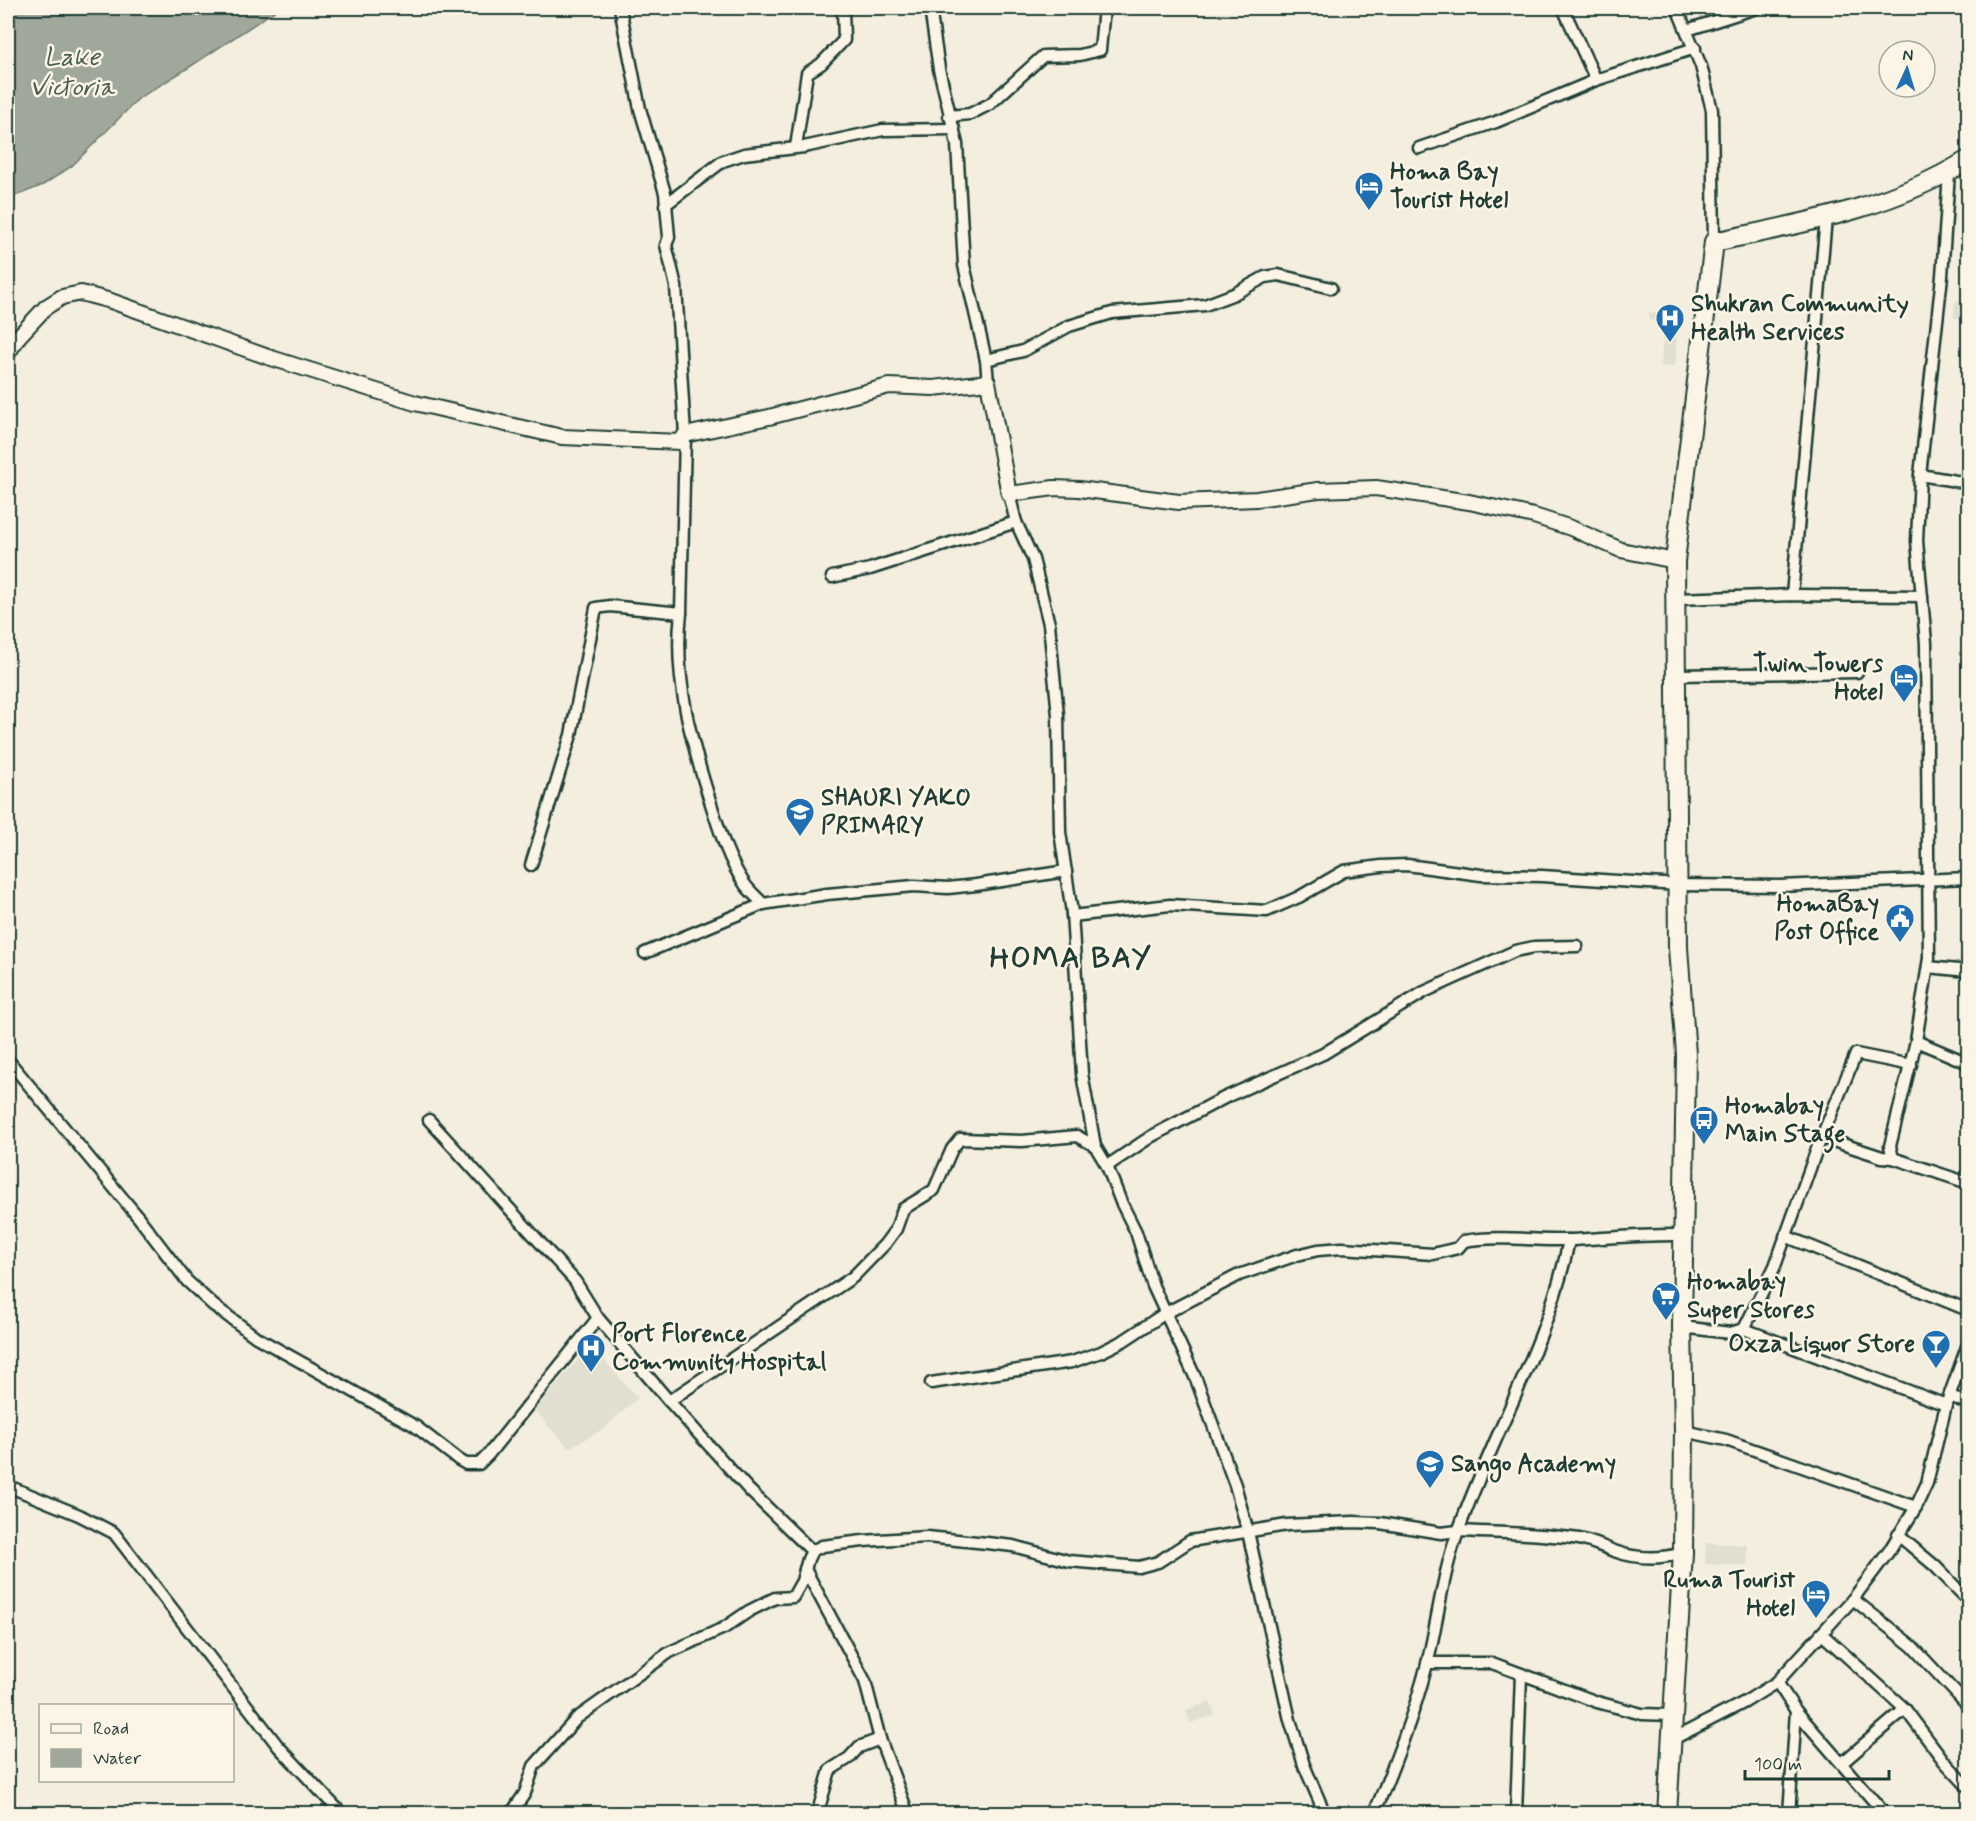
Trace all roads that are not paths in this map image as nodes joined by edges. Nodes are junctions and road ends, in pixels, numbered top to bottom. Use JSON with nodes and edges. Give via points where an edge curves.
{"nodes":[{"id":1,"x":620,"y":8,"type":"edge"},
{"id":2,"x":843,"y":8,"type":"edge"},
{"id":3,"x":930,"y":8,"type":"edge"},
{"id":4,"x":1104,"y":8,"type":"edge"},
{"id":5,"x":1563,"y":8,"type":"edge"},
{"id":6,"x":1677,"y":8,"type":"edge"},
{"id":7,"x":1756,"y":8,"type":"edge"},
{"id":8,"x":1687,"y":30,"type":"junction"},
{"id":9,"x":1695,"y":48,"type":"junction"},
{"id":10,"x":1596,"y":80,"type":"junction"},
{"id":11,"x":949,"y":116,"type":"junction"},
{"id":12,"x":954,"y":129,"type":"junction"},
{"id":13,"x":796,"y":147,"type":"junction"},
{"id":14,"x":1419,"y":148,"type":"dead end"},
{"id":15,"x":1968,"y":160,"type":"edge"},
{"id":16,"x":1948,"y":172,"type":"junction"},
{"id":17,"x":665,"y":205,"type":"junction"},
{"id":18,"x":1826,"y":218,"type":"junction"},
{"id":19,"x":1714,"y":242,"type":"junction"},
{"id":20,"x":1331,"y":288,"type":"dead end"},
{"id":21,"x":8,"y":353,"type":"edge"},
{"id":22,"x":986,"y":360,"type":"junction"},
{"id":23,"x":988,"y":382,"type":"junction"},
{"id":24,"x":685,"y":435,"type":"junction"},
{"id":25,"x":1920,"y":475,"type":"junction"},
{"id":26,"x":1968,"y":483,"type":"edge"},
{"id":27,"x":1009,"y":494,"type":"junction"},
{"id":28,"x":1016,"y":522,"type":"junction"},
{"id":29,"x":1675,"y":561,"type":"junction"},
{"id":30,"x":832,"y":577,"type":"dead end"},
{"id":31,"x":1792,"y":595,"type":"junction"},
{"id":32,"x":1922,"y":596,"type":"junction"},
{"id":33,"x":1676,"y":598,"type":"junction"},
{"id":34,"x":681,"y":613,"type":"junction"},
{"id":35,"x":1857,"y":672,"type":"dead end"},
{"id":36,"x":1677,"y":675,"type":"junction"},
{"id":37,"x":531,"y":865,"type":"dead end"},
{"id":38,"x":1066,"y":871,"type":"junction"},
{"id":39,"x":1968,"y":878,"type":"edge"},
{"id":40,"x":1928,"y":880,"type":"junction"},
{"id":41,"x":1678,"y":885,"type":"junction"},
{"id":42,"x":763,"y":904,"type":"junction"},
{"id":43,"x":1072,"y":913,"type":"junction"},
{"id":44,"x":1577,"y":946,"type":"dead end"},
{"id":45,"x":645,"y":953,"type":"dead end"},
{"id":46,"x":1928,"y":967,"type":"junction"},
{"id":47,"x":1968,"y":971,"type":"edge"},
{"id":48,"x":1916,"y":1041,"type":"junction"},
{"id":49,"x":8,"y":1060,"type":"edge"},
{"id":50,"x":1968,"y":1063,"type":"edge"},
{"id":51,"x":1911,"y":1065,"type":"junction"},
{"id":52,"x":429,"y":1120,"type":"dead end"},
{"id":53,"x":1821,"y":1137,"type":"junction"},
{"id":54,"x":1095,"y":1146,"type":"junction"},
{"id":55,"x":1893,"y":1158,"type":"junction"},
{"id":56,"x":1107,"y":1166,"type":"junction"},
{"id":57,"x":1968,"y":1183,"type":"edge"},
{"id":58,"x":1683,"y":1234,"type":"junction"},
{"id":59,"x":1785,"y":1236,"type":"junction"},
{"id":60,"x":1569,"y":1240,"type":"junction"},
{"id":61,"x":1968,"y":1310,"type":"edge"},
{"id":62,"x":1164,"y":1314,"type":"junction"},
{"id":63,"x":598,"y":1318,"type":"junction"},
{"id":64,"x":1682,"y":1327,"type":"junction"},
{"id":65,"x":1744,"y":1329,"type":"junction"},
{"id":66,"x":1968,"y":1344,"type":"edge"},
{"id":67,"x":931,"y":1383,"type":"dead end"},
{"id":68,"x":669,"y":1401,"type":"junction"},
{"id":69,"x":1948,"y":1401,"type":"junction"},
{"id":70,"x":1968,"y":1404,"type":"edge"},
{"id":71,"x":1684,"y":1431,"type":"junction"},
{"id":72,"x":8,"y":1486,"type":"edge"},
{"id":73,"x":1916,"y":1507,"type":"junction"},
{"id":74,"x":1458,"y":1531,"type":"junction"},
{"id":75,"x":1248,"y":1532,"type":"junction"},
{"id":76,"x":1898,"y":1535,"type":"junction"},
{"id":77,"x":812,"y":1551,"type":"junction"},
{"id":78,"x":1683,"y":1553,"type":"junction"},
{"id":79,"x":805,"y":1569,"type":"junction"},
{"id":80,"x":1853,"y":1599,"type":"junction"},
{"id":81,"x":1968,"y":1600,"type":"edge"},
{"id":82,"x":1822,"y":1634,"type":"junction"},
{"id":83,"x":1427,"y":1663,"type":"junction"},
{"id":84,"x":1521,"y":1674,"type":"junction"},
{"id":85,"x":1777,"y":1682,"type":"junction"},
{"id":86,"x":1968,"y":1706,"type":"edge"},
{"id":87,"x":1905,"y":1709,"type":"junction"},
{"id":88,"x":1796,"y":1711,"type":"junction"},
{"id":89,"x":1672,"y":1715,"type":"junction"},
{"id":90,"x":880,"y":1739,"type":"junction"},
{"id":91,"x":1673,"y":1739,"type":"junction"},
{"id":92,"x":1842,"y":1763,"type":"junction"},
{"id":93,"x":1968,"y":1787,"type":"edge"},
{"id":94,"x":342,"y":1814,"type":"edge"},
{"id":95,"x":511,"y":1814,"type":"edge"},
{"id":96,"x":820,"y":1814,"type":"edge"},
{"id":97,"x":908,"y":1814,"type":"edge"},
{"id":98,"x":1325,"y":1814,"type":"edge"},
{"id":99,"x":1374,"y":1814,"type":"edge"},
{"id":100,"x":1516,"y":1814,"type":"edge"},
{"id":101,"x":1667,"y":1814,"type":"edge"},
{"id":102,"x":1789,"y":1814,"type":"edge"},
{"id":103,"x":1885,"y":1814,"type":"edge"}],
"edges":[{"from":1,"to":17,"type":"street"},
{"from":2,"to":13,"type":"street","via":[[844,40],[807,73]]},
{"from":3,"to":11,"type":"street"},
{"from":4,"to":11,"type":"street","via":[[1100,50],[1043,56],[990,104],[970,114]]},
{"from":5,"to":10,"type":"street"},
{"from":6,"to":8,"type":"street"},
{"from":7,"to":8,"type":"street"},
{"from":8,"to":9,"type":"street"},
{"from":9,"to":10,"type":"street"},
{"from":9,"to":19,"type":"street","via":[[1712,110]]},
{"from":10,"to":14,"type":"street","via":[[1496,122]]},
{"from":11,"to":12,"type":"street"},
{"from":12,"to":13,"type":"street","via":[[883,130]]},
{"from":12,"to":22,"type":"street","via":[[964,265]]},
{"from":13,"to":17,"type":"street","via":[[723,161]]},
{"from":15,"to":16,"type":"highway"},
{"from":16,"to":18,"type":"highway","via":[[1909,191]]},
{"from":16,"to":25,"type":"street","via":[[1942,276]]},
{"from":17,"to":24,"type":"street","via":[[669,237],[666,245],[676,286]]},
{"from":18,"to":19,"type":"highway"},
{"from":18,"to":31,"type":"street"},
{"from":19,"to":29,"type":"highway"},
{"from":20,"to":22,"type":"street","via":[[1278,275],[1265,277],[1205,305],[1112,313],[1069,326],[1023,351]]},
{"from":21,"to":24,"type":"street","via":[[46,307],[62,297],[81,293],[427,406],[562,437],[680,442]]},
{"from":22,"to":23,"type":"street"},
{"from":23,"to":24,"type":"street","via":[[933,388],[889,386]]},
{"from":23,"to":27,"type":"street"},
{"from":24,"to":34,"type":"street"},
{"from":25,"to":26,"type":"street"},
{"from":25,"to":32,"type":"street","via":[[1917,541]]},
{"from":27,"to":28,"type":"street"},
{"from":27,"to":29,"type":"street","via":[[1079,489],[1196,503],[1376,488],[1534,516],[1621,550]]},
{"from":28,"to":30,"type":"street","via":[[870,569]]},
{"from":28,"to":38,"type":"street","via":[[1033,559],[1049,624],[1058,716],[1060,832]]},
{"from":29,"to":33,"type":"highway"},
{"from":31,"to":32,"type":"street"},
{"from":31,"to":33,"type":"street"},
{"from":32,"to":40,"type":"street","via":[[1926,643]]},
{"from":33,"to":36,"type":"highway"},
{"from":34,"to":37,"type":"street","via":[[596,608],[571,735]]},
{"from":34,"to":42,"type":"street","via":[[682,686],[697,760],[722,838],[744,884]]},
{"from":35,"to":36,"type":"street"},
{"from":36,"to":41,"type":"highway"},
{"from":38,"to":42,"type":"street","via":[[976,885],[903,887]]},
{"from":38,"to":43,"type":"street"},
{"from":39,"to":40,"type":"street"},
{"from":40,"to":41,"type":"street","via":[[1780,886]]},
{"from":40,"to":46,"type":"street"},
{"from":41,"to":43,"type":"street","via":[[1381,866],[1344,871],[1267,911],[1170,905]]},
{"from":41,"to":58,"type":"highway","via":[[1686,1054]]},
{"from":42,"to":45,"type":"street"},
{"from":43,"to":54,"type":"street","via":[[1083,1074]]},
{"from":44,"to":56,"type":"street","via":[[1515,951],[1424,992],[1323,1054],[1226,1097],[1152,1136]]},
{"from":46,"to":47,"type":"street"},
{"from":46,"to":48,"type":"street"},
{"from":48,"to":50,"type":"street"},
{"from":48,"to":51,"type":"street"},
{"from":49,"to":63,"type":"street","via":[[187,1281],[213,1305],[256,1337],[415,1426],[466,1464],[478,1464],[488,1455]]},
{"from":51,"to":53,"type":"street","via":[[1856,1054]]},
{"from":51,"to":55,"type":"street","via":[[1890,1146]]},
{"from":52,"to":63,"type":"street","via":[[576,1281]]},
{"from":53,"to":55,"type":"street"},
{"from":53,"to":59,"type":"street"},
{"from":54,"to":56,"type":"street"},
{"from":54,"to":68,"type":"street","via":[[1077,1136],[1022,1141],[960,1140],[934,1190],[903,1209],[885,1244],[853,1277]]},
{"from":55,"to":57,"type":"street"},
{"from":56,"to":62,"type":"street","via":[[1136,1232]]},
{"from":58,"to":60,"type":"street"},
{"from":58,"to":64,"type":"highway"},
{"from":59,"to":61,"type":"street"},
{"from":59,"to":65,"type":"street"},
{"from":60,"to":62,"type":"street","via":[[1488,1238],[1433,1254],[1318,1250],[1239,1275]]},
{"from":60,"to":74,"type":"street","via":[[1562,1278]]},
{"from":62,"to":67,"type":"street","via":[[1108,1348],[1072,1362]]},
{"from":62,"to":75,"type":"street","via":[[1200,1389]]},
{"from":63,"to":68,"type":"street"},
{"from":64,"to":65,"type":"street","via":[[1730,1333]]},
{"from":64,"to":71,"type":"highway"},
{"from":65,"to":69,"type":"street"},
{"from":66,"to":69,"type":"street"},
{"from":68,"to":77,"type":"street","via":[[749,1490]]},
{"from":69,"to":70,"type":"street"},
{"from":69,"to":73,"type":"street","via":[[1927,1483]]},
{"from":71,"to":73,"type":"street","via":[[1726,1440]]},
{"from":71,"to":78,"type":"highway"},
{"from":72,"to":94,"type":"street","via":[[114,1533],[278,1746]]},
{"from":73,"to":76,"type":"street"},
{"from":74,"to":75,"type":"street","via":[[1441,1533],[1353,1522],[1287,1525]]},
{"from":74,"to":78,"type":"street","via":[[1583,1540],[1641,1556],[1663,1558]]},
{"from":74,"to":83,"type":"street","via":[[1442,1586]]},
{"from":75,"to":77,"type":"street","via":[[1190,1541],[1158,1562],[1139,1567],[1069,1561],[1013,1546],[927,1537],[863,1541]]},
{"from":75,"to":98,"type":"street","via":[[1290,1720]]},
{"from":76,"to":80,"type":"street"},
{"from":76,"to":81,"type":"street"},
{"from":77,"to":79,"type":"street"},
{"from":78,"to":89,"type":"highway"},
{"from":79,"to":90,"type":"street","via":[[865,1681]]},
{"from":79,"to":95,"type":"street","via":[[793,1597],[775,1598],[724,1628],[670,1652],[577,1719],[534,1766],[525,1793]]},
{"from":80,"to":82,"type":"street"},
{"from":80,"to":86,"type":"street","via":[[1912,1646]]},
{"from":82,"to":85,"type":"street"},
{"from":82,"to":87,"type":"street"},
{"from":83,"to":84,"type":"street","via":[[1492,1663]]},
{"from":83,"to":99,"type":"street"},
{"from":84,"to":89,"type":"street","via":[[1597,1702],[1642,1714]]},
{"from":84,"to":100,"type":"street"},
{"from":85,"to":88,"type":"street"},
{"from":85,"to":91,"type":"street"},
{"from":87,"to":92,"type":"street"},
{"from":87,"to":93,"type":"street"},
{"from":88,"to":92,"type":"street"},
{"from":88,"to":102,"type":"street"},
{"from":89,"to":91,"type":"highway"},
{"from":90,"to":96,"type":"street","via":[[859,1747],[830,1770]]},
{"from":90,"to":97,"type":"street"},
{"from":91,"to":101,"type":"highway"},
{"from":92,"to":103,"type":"street"}]}
